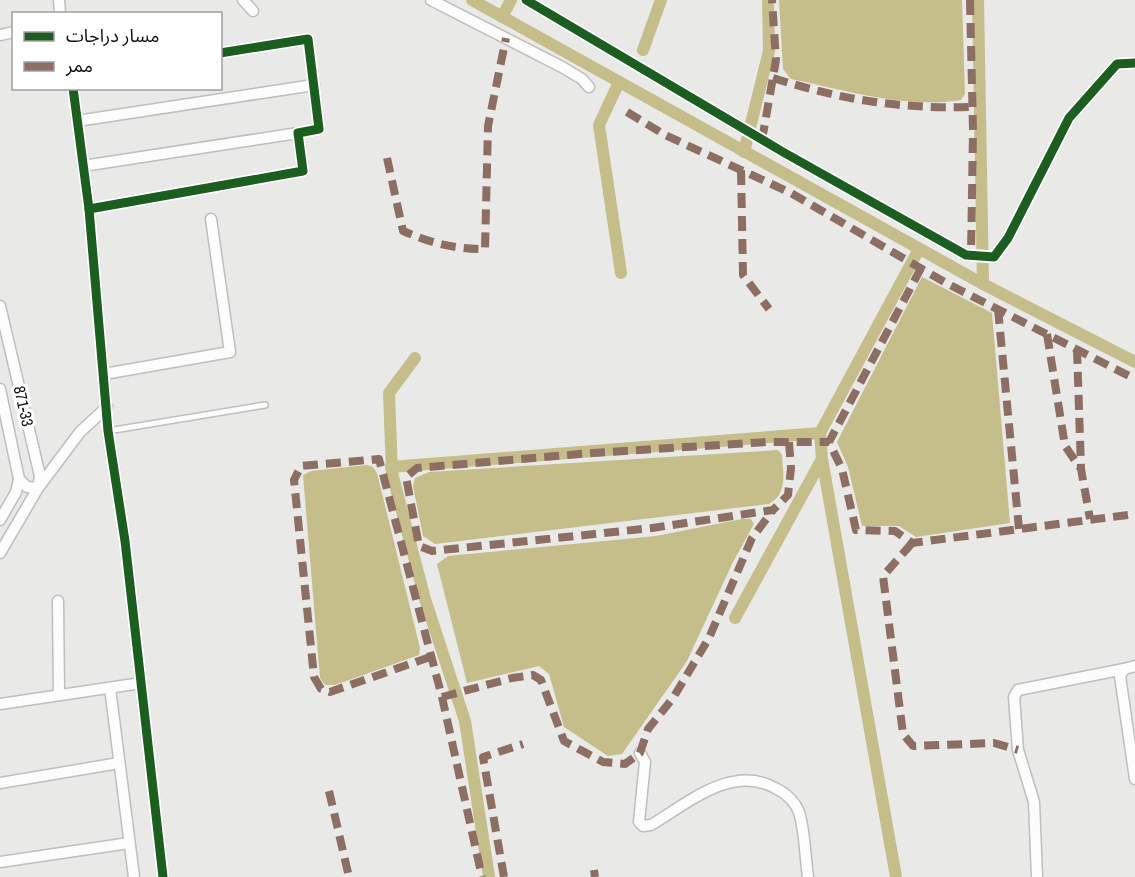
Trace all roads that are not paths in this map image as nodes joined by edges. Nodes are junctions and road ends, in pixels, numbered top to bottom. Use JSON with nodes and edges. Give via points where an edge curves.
{"nodes":[{"id":1,"x":243,"y":0,"type":"edge"},
{"id":2,"x":431,"y":0,"type":"edge"},
{"id":3,"x":526,"y":0,"type":"edge"},
{"id":4,"x":254,"y":11,"type":"dead end"},
{"id":5,"x":222,"y":53,"type":"edge"},
{"id":6,"x":1135,"y":63,"type":"edge"},
{"id":7,"x":314,"y":85,"type":"junction"},
{"id":8,"x":589,"y":87,"type":"dead end"},
{"id":9,"x":73,"y":90,"type":"edge"},
{"id":10,"x":77,"y":121,"type":"junction"},
{"id":11,"x":298,"y":132,"type":"junction"},
{"id":12,"x":83,"y":166,"type":"junction"},
{"id":13,"x":89,"y":209,"type":"junction"},
{"id":14,"x":211,"y":219,"type":"dead end"},
{"id":15,"x":0,"y":306,"type":"edge"},
{"id":16,"x":104,"y":374,"type":"junction"},
{"id":17,"x":0,"y":389,"type":"edge"},
{"id":18,"x":265,"y":405,"type":"dead end"},
{"id":19,"x":107,"y":407,"type":"junction"},
{"id":20,"x":108,"y":431,"type":"junction"},
{"id":21,"x":80,"y":432,"type":"junction"},
{"id":22,"x":40,"y":471,"type":"junction"},
{"id":23,"x":19,"y":479,"type":"junction"},
{"id":24,"x":38,"y":488,"type":"junction"},
{"id":25,"x":0,"y":520,"type":"edge"},
{"id":26,"x":0,"y":553,"type":"edge"},
{"id":27,"x":58,"y":601,"type":"dead end"},
{"id":28,"x":1129,"y":668,"type":"edge"},
{"id":29,"x":141,"y":683,"type":"junction"},
{"id":30,"x":110,"y":688,"type":"junction"},
{"id":31,"x":59,"y":695,"type":"junction"},
{"id":32,"x":0,"y":704,"type":"edge"},
{"id":33,"x":640,"y":753,"type":"dead end"},
{"id":34,"x":119,"y":763,"type":"junction"},
{"id":35,"x":1135,"y":779,"type":"edge"},
{"id":36,"x":0,"y":783,"type":"edge"},
{"id":37,"x":129,"y":843,"type":"junction"},
{"id":38,"x":0,"y":862,"type":"edge"},
{"id":39,"x":134,"y":877,"type":"edge"},
{"id":40,"x":163,"y":877,"type":"edge"},
{"id":41,"x":808,"y":877,"type":"edge"},
{"id":42,"x":1037,"y":877,"type":"edge"}],
"edges":[{"from":1,"to":4,"type":"street"},
{"from":2,"to":8,"type":"street","via":[[562,67]]},
{"from":3,"to":6,"type":"street","via":[[966,255],[994,257],[1008,238],[1069,118],[1116,64]]},
{"from":5,"to":7,"type":"street","via":[[308,39]]},
{"from":7,"to":10,"type":"street"},
{"from":7,"to":11,"type":"street","via":[[319,129]]},
{"from":9,"to":10,"type":"street"},
{"from":10,"to":12,"type":"street"},
{"from":11,"to":12,"type":"street"},
{"from":11,"to":13,"type":"street","via":[[303,171]]},
{"from":12,"to":13,"type":"street"},
{"from":13,"to":16,"type":"street"},
{"from":14,"to":16,"type":"street","via":[[230,352]]},
{"from":15,"to":22,"type":"street","name":"871-33"},
{"from":16,"to":19,"type":"street"},
{"from":17,"to":23,"type":"street"},
{"from":18,"to":20,"type":"lane"},
{"from":19,"to":20,"type":"street"},
{"from":19,"to":21,"type":"street"},
{"from":20,"to":29,"type":"street"},
{"from":21,"to":22,"type":"street"},
{"from":21,"to":24,"type":"street"},
{"from":22,"to":23,"type":"street"},
{"from":22,"to":24,"type":"street"},
{"from":23,"to":24,"type":"street","via":[[27,487]]},
{"from":23,"to":25,"type":"street"},
{"from":24,"to":26,"type":"street"},
{"from":27,"to":31,"type":"street"},
{"from":28,"to":35,"type":"street","via":[[1120,676]]},
{"from":28,"to":42,"type":"street","via":[[1018,690],[1014,697],[1018,750],[1034,802]]},
{"from":29,"to":30,"type":"street"},
{"from":29,"to":40,"type":"street"},
{"from":30,"to":31,"type":"street"},
{"from":30,"to":34,"type":"street"},
{"from":31,"to":32,"type":"street"},
{"from":33,"to":41,"type":"street","via":[[645,762],[639,822],[643,826],[716,786],[749,779],[789,796],[799,811]]},
{"from":34,"to":36,"type":"street"},
{"from":34,"to":37,"type":"street"},
{"from":37,"to":38,"type":"street"},
{"from":37,"to":39,"type":"street"}]}
